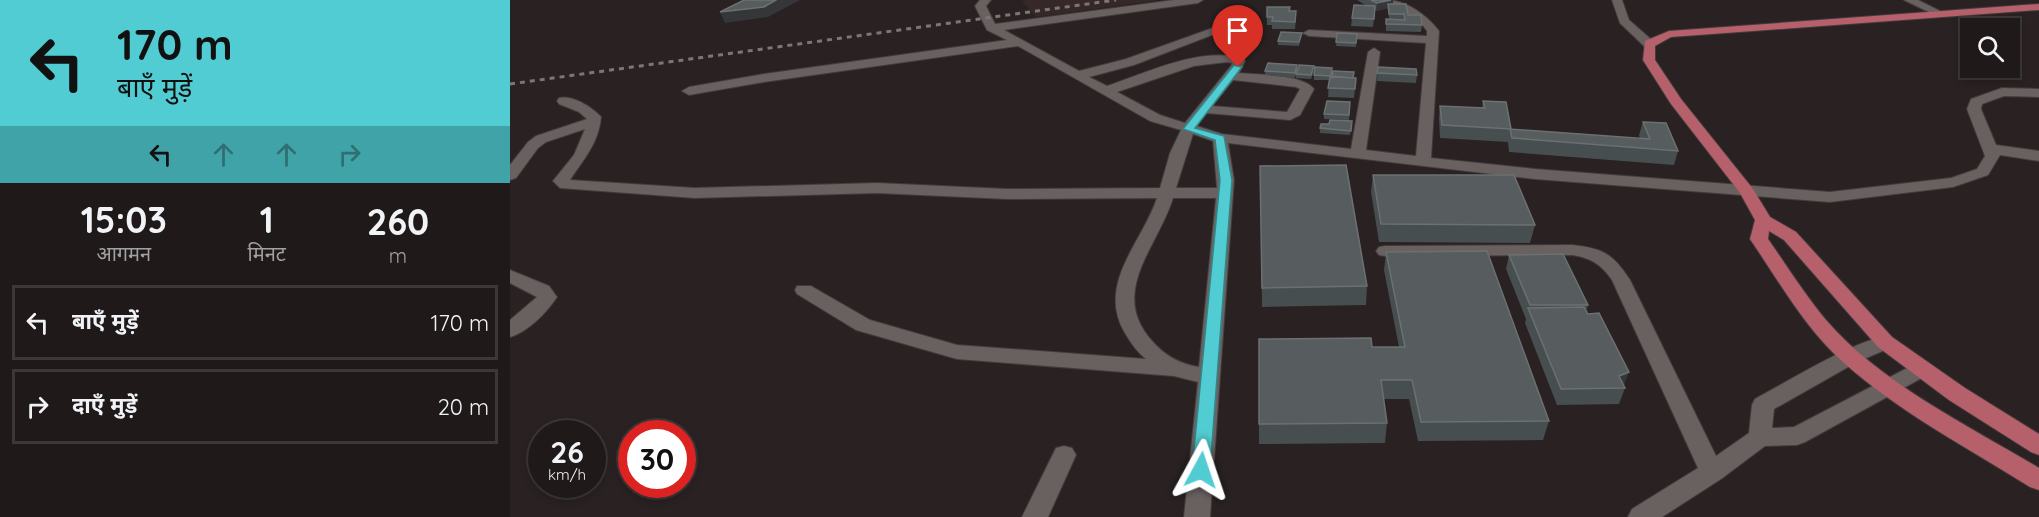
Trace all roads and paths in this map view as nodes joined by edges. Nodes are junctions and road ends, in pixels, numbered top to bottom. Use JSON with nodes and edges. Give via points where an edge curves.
{"nodes":[{"id":1,"x":986,"y":0,"type":"edge"},
{"id":2,"x":1198,"y":0,"type":"edge"},
{"id":3,"x":1391,"y":0,"type":"edge"},
{"id":4,"x":1617,"y":0,"type":"edge"},
{"id":5,"x":1909,"y":0,"type":"edge"},
{"id":6,"x":2039,"y":7,"type":"edge"},
{"id":7,"x":1941,"y":14,"type":"junction"},
{"id":8,"x":991,"y":28,"type":"junction"},
{"id":9,"x":1221,"y":28,"type":"dead end"},
{"id":10,"x":1309,"y":33,"type":"dead end"},
{"id":11,"x":1432,"y":40,"type":"junction"},
{"id":12,"x":1020,"y":42,"type":"junction"},
{"id":13,"x":1649,"y":44,"type":"junction"},
{"id":14,"x":1374,"y":52,"type":"dead end"},
{"id":15,"x":1077,"y":76,"type":"junction"},
{"id":16,"x":1230,"y":76,"type":"junction"},
{"id":17,"x":689,"y":91,"type":"dead end"},
{"id":18,"x":1106,"y":91,"type":"junction"},
{"id":19,"x":2039,"y":93,"type":"edge"},
{"id":20,"x":564,"y":101,"type":"dead end"},
{"id":21,"x":1204,"y":109,"type":"junction"},
{"id":22,"x":594,"y":122,"type":"junction"},
{"id":23,"x":1188,"y":129,"type":"junction"},
{"id":24,"x":1220,"y":138,"type":"junction"},
{"id":25,"x":1990,"y":149,"type":"junction"},
{"id":26,"x":1358,"y":154,"type":"junction"},
{"id":27,"x":2039,"y":156,"type":"edge"},
{"id":28,"x":1423,"y":162,"type":"junction"},
{"id":29,"x":510,"y":175,"type":"edge"},
{"id":30,"x":1169,"y":192,"type":"junction"},
{"id":31,"x":1747,"y":192,"type":"junction"},
{"id":32,"x":1225,"y":193,"type":"junction"},
{"id":33,"x":1763,"y":220,"type":"junction"},
{"id":34,"x":1385,"y":252,"type":"edge"},
{"id":35,"x":510,"y":276,"type":"edge"},
{"id":36,"x":804,"y":290,"type":"dead end"},
{"id":37,"x":510,"y":330,"type":"edge"},
{"id":38,"x":1885,"y":342,"type":"junction"},
{"id":39,"x":1850,"y":357,"type":"junction"},
{"id":40,"x":1174,"y":369,"type":"junction"},
{"id":41,"x":1922,"y":369,"type":"junction"},
{"id":42,"x":1209,"y":377,"type":"junction"},
{"id":43,"x":1889,"y":388,"type":"junction"},
{"id":44,"x":1760,"y":436,"type":"junction"},
{"id":45,"x":2039,"y":446,"type":"edge"},
{"id":46,"x":1064,"y":455,"type":"dead end"},
{"id":47,"x":1712,"y":472,"type":"junction"},
{"id":48,"x":2039,"y":480,"type":"edge"},
{"id":49,"x":1035,"y":517,"type":"edge"},
{"id":50,"x":1197,"y":517,"type":"edge"},
{"id":51,"x":1641,"y":517,"type":"edge"}],
"edges":[{"from":1,"to":8,"type":"street","via":[[980,6]]},
{"from":2,"to":8,"type":"street"},
{"from":3,"to":11,"type":"street","via":[[1425,21],[1433,31]]},
{"from":4,"to":13,"type":"street","via":[[1624,21]]},
{"from":5,"to":7,"type":"street"},
{"from":6,"to":7,"type":"main road"},
{"from":7,"to":13,"type":"main road","via":[[1704,30],[1669,34]]},
{"from":8,"to":12,"type":"street"},
{"from":9,"to":15,"type":"street","via":[[1130,62]]},
{"from":10,"to":11,"type":"street"},
{"from":11,"to":28,"type":"street"},
{"from":12,"to":15,"type":"street"},
{"from":12,"to":17,"type":"street"},
{"from":13,"to":31,"type":"main road","via":[[1648,60]]},
{"from":14,"to":26,"type":"street"},
{"from":15,"to":18,"type":"street"},
{"from":16,"to":18,"type":"street","via":[[1239,62],[1232,58],[1206,58]]},
{"from":16,"to":21,"type":"street"},
{"from":16,"to":21,"type":"street","via":[[1298,83],[1307,89],[1290,116]]},
{"from":18,"to":23,"type":"street","via":[[1155,118]]},
{"from":19,"to":25,"type":"street","via":[[2002,92],[1976,102],[1974,109]]},
{"from":20,"to":22,"type":"street","via":[[584,109],[594,117]]},
{"from":21,"to":23,"type":"street"},
{"from":22,"to":29,"type":"street","via":[[541,139]]},
{"from":22,"to":30,"type":"street","via":[[580,156],[561,181],[566,185],[695,193],[866,188],[1007,194]]},
{"from":23,"to":24,"type":"street"},
{"from":23,"to":30,"type":"street"},
{"from":24,"to":26,"type":"street"},
{"from":24,"to":32,"type":"street"},
{"from":25,"to":27,"type":"street"},
{"from":25,"to":31,"type":"street","via":[[1993,156],[1983,172],[1953,182],[1830,197]]},
{"from":26,"to":28,"type":"street"},
{"from":28,"to":31,"type":"street"},
{"from":30,"to":32,"type":"street"},
{"from":30,"to":40,"type":"street","via":[[1129,272],[1125,296],[1129,324],[1148,352]]},
{"from":31,"to":33,"type":"main road"},
{"from":32,"to":42,"type":"street"},
{"from":33,"to":38,"type":"main road","via":[[1790,236]]},
{"from":33,"to":39,"type":"main road","via":[[1760,239],[1819,325]]},
{"from":34,"to":47,"type":"street","via":[[1572,250],[1594,252],[1609,261]]},
{"from":35,"to":37,"type":"street","via":[[542,290],[547,297]]},
{"from":36,"to":40,"type":"street","via":[[863,325],[957,352]]},
{"from":38,"to":39,"type":"street"},
{"from":38,"to":41,"type":"main road"},
{"from":39,"to":43,"type":"main road"},
{"from":39,"to":44,"type":"street","via":[[1762,405]]},
{"from":40,"to":42,"type":"street"},
{"from":41,"to":43,"type":"street"},
{"from":41,"to":45,"type":"main road"},
{"from":42,"to":50,"type":"street"},
{"from":43,"to":44,"type":"street","via":[[1797,436]]},
{"from":43,"to":48,"type":"main road"},
{"from":44,"to":47,"type":"street"},
{"from":46,"to":49,"type":"street"},
{"from":47,"to":51,"type":"street"}]}
